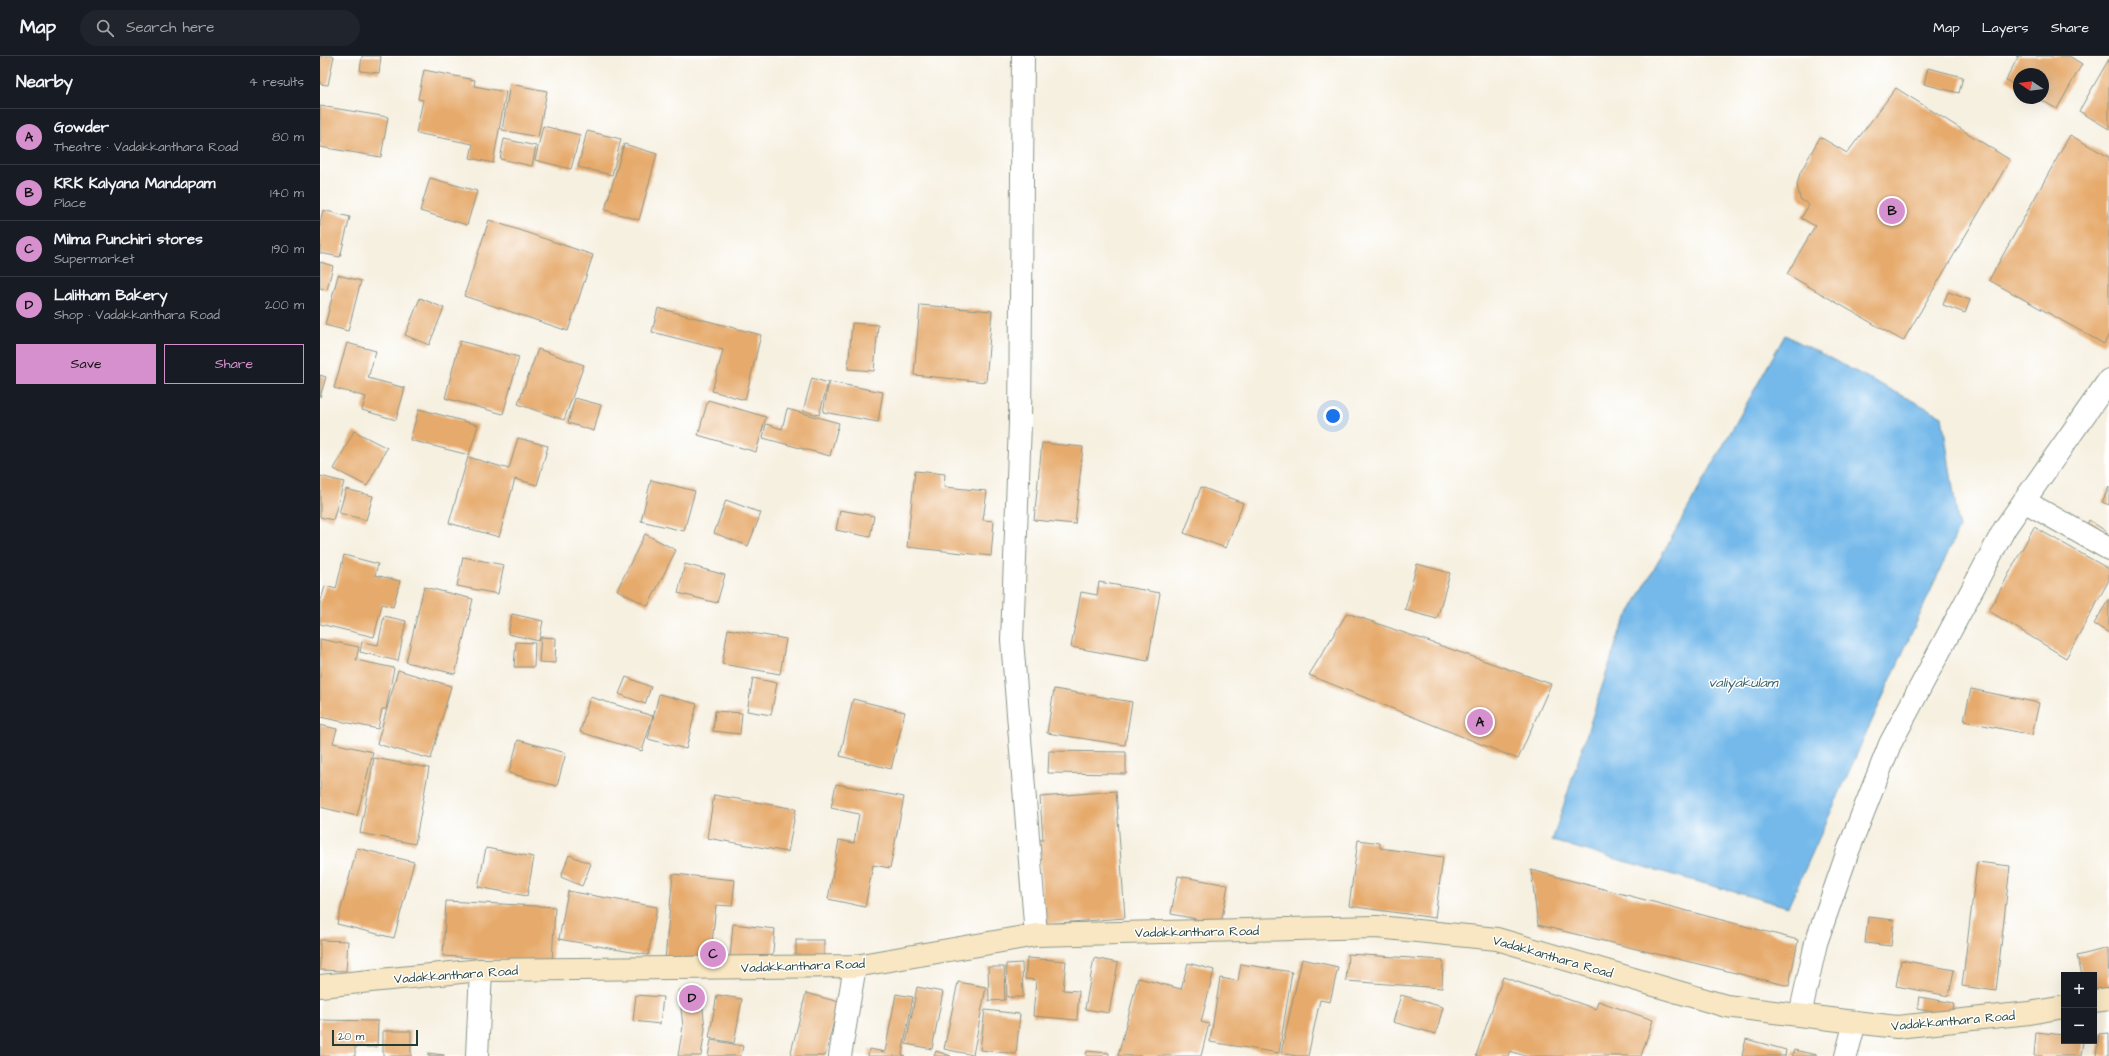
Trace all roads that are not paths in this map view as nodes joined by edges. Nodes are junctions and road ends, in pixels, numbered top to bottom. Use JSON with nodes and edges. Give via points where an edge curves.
{"nodes":[{"id":1,"x":1023,"y":56,"type":"edge"},
{"id":2,"x":2109,"y":380,"type":"edge"},
{"id":3,"x":2024,"y":501,"type":"junction"},
{"id":4,"x":2109,"y":549,"type":"edge"},
{"id":5,"x":1036,"y":935,"type":"junction"},
{"id":6,"x":855,"y":966,"type":"junction"},
{"id":7,"x":481,"y":970,"type":"junction"},
{"id":8,"x":320,"y":986,"type":"edge"},
{"id":9,"x":2109,"y":999,"type":"edge"},
{"id":10,"x":2097,"y":1001,"type":"edge"},
{"id":11,"x":2061,"y":1008,"type":"edge"},
{"id":12,"x":1800,"y":1015,"type":"junction"},
{"id":13,"x":1855,"y":1022,"type":"junction"},
{"id":14,"x":476,"y":1056,"type":"edge"},
{"id":15,"x":840,"y":1056,"type":"edge"},
{"id":16,"x":1846,"y":1056,"type":"edge"}],
"edges":[{"from":1,"to":5,"type":"street","via":[[1020,423],[1012,640]]},
{"from":2,"to":3,"type":"street"},
{"from":3,"to":4,"type":"street"},
{"from":3,"to":12,"type":"street","via":[[2005,528],[1890,744],[1848,851],[1816,943]]},
{"from":5,"to":6,"type":"street","name":"Vadakkanthara Road"},
{"from":5,"to":12,"type":"street","name":"Vadakkanthara Road","via":[[1377,927],[1490,938],[1726,1006]]},
{"from":6,"to":7,"type":"street","name":"Vadakkanthara Road"},
{"from":6,"to":15,"type":"street"},
{"from":7,"to":8,"type":"street","name":"Vadakkanthara Road"},
{"from":7,"to":14,"type":"street"},
{"from":9,"to":10,"type":"street"},
{"from":11,"to":13,"type":"street","name":"Vadakkanthara Road","via":[[1897,1026]]},
{"from":12,"to":13,"type":"street","name":"Vadakkanthara Road"},
{"from":13,"to":16,"type":"street"}]}
